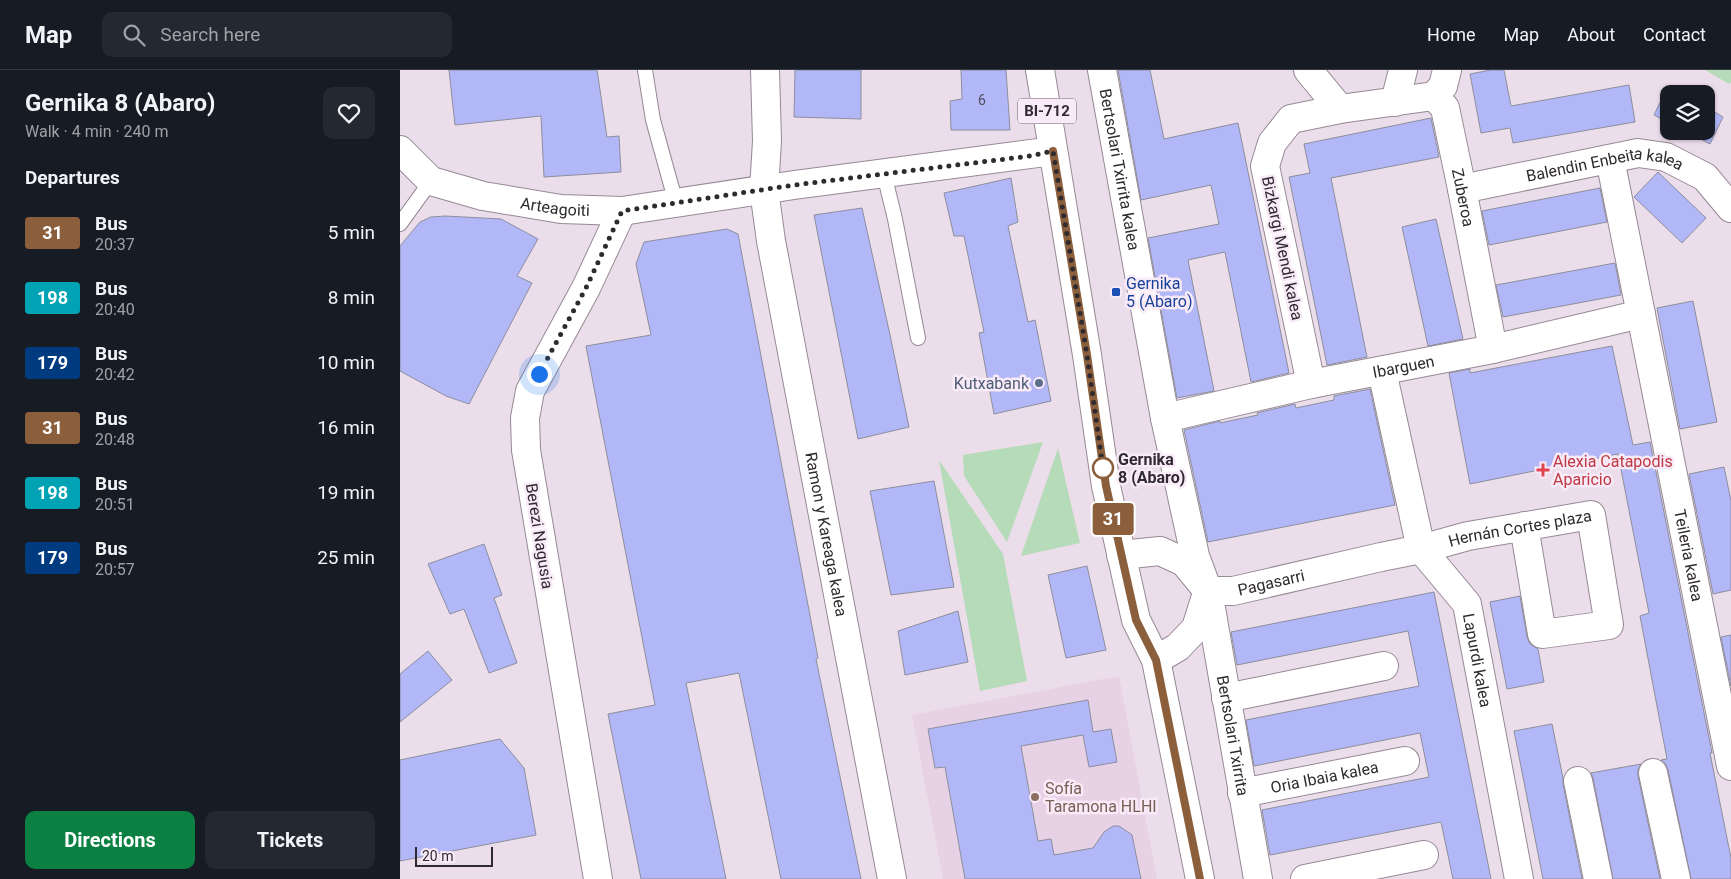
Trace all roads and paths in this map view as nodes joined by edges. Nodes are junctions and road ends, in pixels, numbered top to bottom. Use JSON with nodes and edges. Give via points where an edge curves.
{"nodes":[{"id":1,"x":645,"y":70,"type":"edge"},
{"id":2,"x":765,"y":70,"type":"edge"},
{"id":3,"x":1040,"y":70,"type":"edge"},
{"id":4,"x":1102,"y":70,"type":"edge"},
{"id":5,"x":1403,"y":70,"type":"edge"},
{"id":6,"x":1447,"y":70,"type":"edge"},
{"id":7,"x":1320,"y":76,"type":"edge"},
{"id":8,"x":1434,"y":96,"type":"junction"},
{"id":9,"x":1391,"y":102,"type":"junction"},
{"id":10,"x":1340,"y":109,"type":"junction"},
{"id":11,"x":400,"y":150,"type":"edge"},
{"id":12,"x":1053,"y":151,"type":"junction"},
{"id":13,"x":1610,"y":159,"type":"junction"},
{"id":14,"x":884,"y":174,"type":"junction"},
{"id":15,"x":431,"y":181,"type":"junction"},
{"id":16,"x":1462,"y":189,"type":"junction"},
{"id":17,"x":764,"y":190,"type":"junction"},
{"id":18,"x":676,"y":203,"type":"junction"},
{"id":19,"x":1731,"y":208,"type":"edge"},
{"id":20,"x":622,"y":211,"type":"junction"},
{"id":21,"x":400,"y":224,"type":"edge"},
{"id":22,"x":1641,"y":314,"type":"junction"},
{"id":23,"x":918,"y":338,"type":"dead end"},
{"id":24,"x":1493,"y":349,"type":"junction"},
{"id":25,"x":1382,"y":371,"type":"junction"},
{"id":26,"x":1311,"y":384,"type":"junction"},
{"id":27,"x":1165,"y":418,"type":"junction"},
{"id":28,"x":1524,"y":526,"type":"junction"},
{"id":29,"x":1421,"y":550,"type":"junction"},
{"id":30,"x":1120,"y":555,"type":"junction"},
{"id":31,"x":1208,"y":591,"type":"junction"},
{"id":32,"x":1156,"y":660,"type":"junction"},
{"id":33,"x":1384,"y":666,"type":"dead end"},
{"id":34,"x":1226,"y":698,"type":"junction"},
{"id":35,"x":1405,"y":761,"type":"dead end"},
{"id":36,"x":1731,"y":766,"type":"edge"},
{"id":37,"x":1653,"y":772,"type":"dead end"},
{"id":38,"x":1578,"y":781,"type":"dead end"},
{"id":39,"x":1242,"y":793,"type":"junction"},
{"id":40,"x":1424,"y":855,"type":"dead end"},
{"id":41,"x":598,"y":879,"type":"edge"},
{"id":42,"x":892,"y":879,"type":"edge"},
{"id":43,"x":1200,"y":879,"type":"edge"},
{"id":44,"x":1258,"y":879,"type":"edge"},
{"id":45,"x":1305,"y":879,"type":"edge"},
{"id":46,"x":1519,"y":879,"type":"edge"},
{"id":47,"x":1598,"y":879,"type":"edge"},
{"id":48,"x":1676,"y":879,"type":"edge"}],
"edges":[{"from":1,"to":18,"type":"lane","via":[[653,120]]},
{"from":2,"to":17,"type":"street","name":"Ramon y Kareaga kalea","via":[[767,141]]},
{"from":3,"to":12,"type":"street","number":"BI-712"},
{"from":4,"to":27,"type":"street","name":"Bertsolari Txirrita kalea"},
{"from":5,"to":9,"type":"street"},
{"from":6,"to":8,"type":"street","via":[[1443,86]]},
{"from":7,"to":10,"type":"street"},
{"from":8,"to":9,"type":"street"},
{"from":8,"to":16,"type":"street","name":"Zuberoa","via":[[1445,108]]},
{"from":9,"to":10,"type":"street"},
{"from":10,"to":26,"type":"street","name":"Bizkargi Mendi kalea","via":[[1291,119],[1272,143],[1266,166]]},
{"from":11,"to":15,"type":"street","name":"Arteagoiti"},
{"from":12,"to":14,"type":"street","name":"Arteagoiti"},
{"from":12,"to":30,"type":"street","number":"BI-712","via":[[1106,486]]},
{"from":13,"to":16,"type":"street","name":"Balendin Enbeita kalea"},
{"from":13,"to":19,"type":"street","name":"Balendin Enbeita kalea","via":[[1638,153],[1666,157],[1705,177]]},
{"from":13,"to":22,"type":"street","name":"Teileria kalea"},
{"from":14,"to":17,"type":"street","name":"Arteagoiti"},
{"from":14,"to":23,"type":"lane"},
{"from":15,"to":20,"type":"street","name":"Arteagoiti","via":[[483,196],[561,209]]},
{"from":15,"to":21,"type":"lane"},
{"from":16,"to":24,"type":"street","name":"Zuberoa"},
{"from":17,"to":18,"type":"street","name":"Arteagoiti"},
{"from":17,"to":42,"type":"street","name":"Ramon y Kareaga kalea","via":[[772,251]]},
{"from":18,"to":20,"type":"street","name":"Arteagoiti"},
{"from":20,"to":41,"type":"street","name":"Berezi Nagusia","via":[[586,288],[530,391],[524,418],[526,450]]},
{"from":22,"to":24,"type":"street","name":"Ibarguen"},
{"from":22,"to":36,"type":"street","name":"Teileria kalea"},
{"from":24,"to":25,"type":"street","name":"Ibarguen"},
{"from":25,"to":26,"type":"street","name":"Ibarguen"},
{"from":25,"to":29,"type":"street","name":"Lapurdi kalea"},
{"from":26,"to":27,"type":"street","name":"Ibarguen"},
{"from":27,"to":31,"type":"street","name":"Bertsolari Txirrita kalea","via":[[1195,556]]},
{"from":28,"to":28,"type":"street","name":"Hernán Cortes plaza","via":[[1590,516],[1609,625],[1542,634]]},
{"from":28,"to":29,"type":"street","name":"Hernán Cortes plaza","via":[[1468,536]]},
{"from":29,"to":31,"type":"street","name":"Pagasarri","via":[[1233,591]]},
{"from":29,"to":46,"type":"street","name":"Lapurdi kalea","via":[[1467,604]]},
{"from":30,"to":31,"type":"street","via":[[1160,551],[1184,562]]},
{"from":30,"to":32,"type":"street","number":"BI-712","via":[[1136,620]]},
{"from":31,"to":32,"type":"street","via":[[1196,628],[1178,648]]},
{"from":31,"to":34,"type":"street","name":"Bertsolari Txirrita"},
{"from":32,"to":43,"type":"street","number":"BI-712"},
{"from":33,"to":34,"type":"street"},
{"from":34,"to":39,"type":"street","name":"Bertsolari Txirrita"},
{"from":35,"to":39,"type":"street","name":"Oria Ibaia kalea"},
{"from":37,"to":48,"type":"street"},
{"from":38,"to":47,"type":"street"},
{"from":39,"to":44,"type":"street","name":"Bertsolari Txirrita"},
{"from":40,"to":45,"type":"street"}]}
